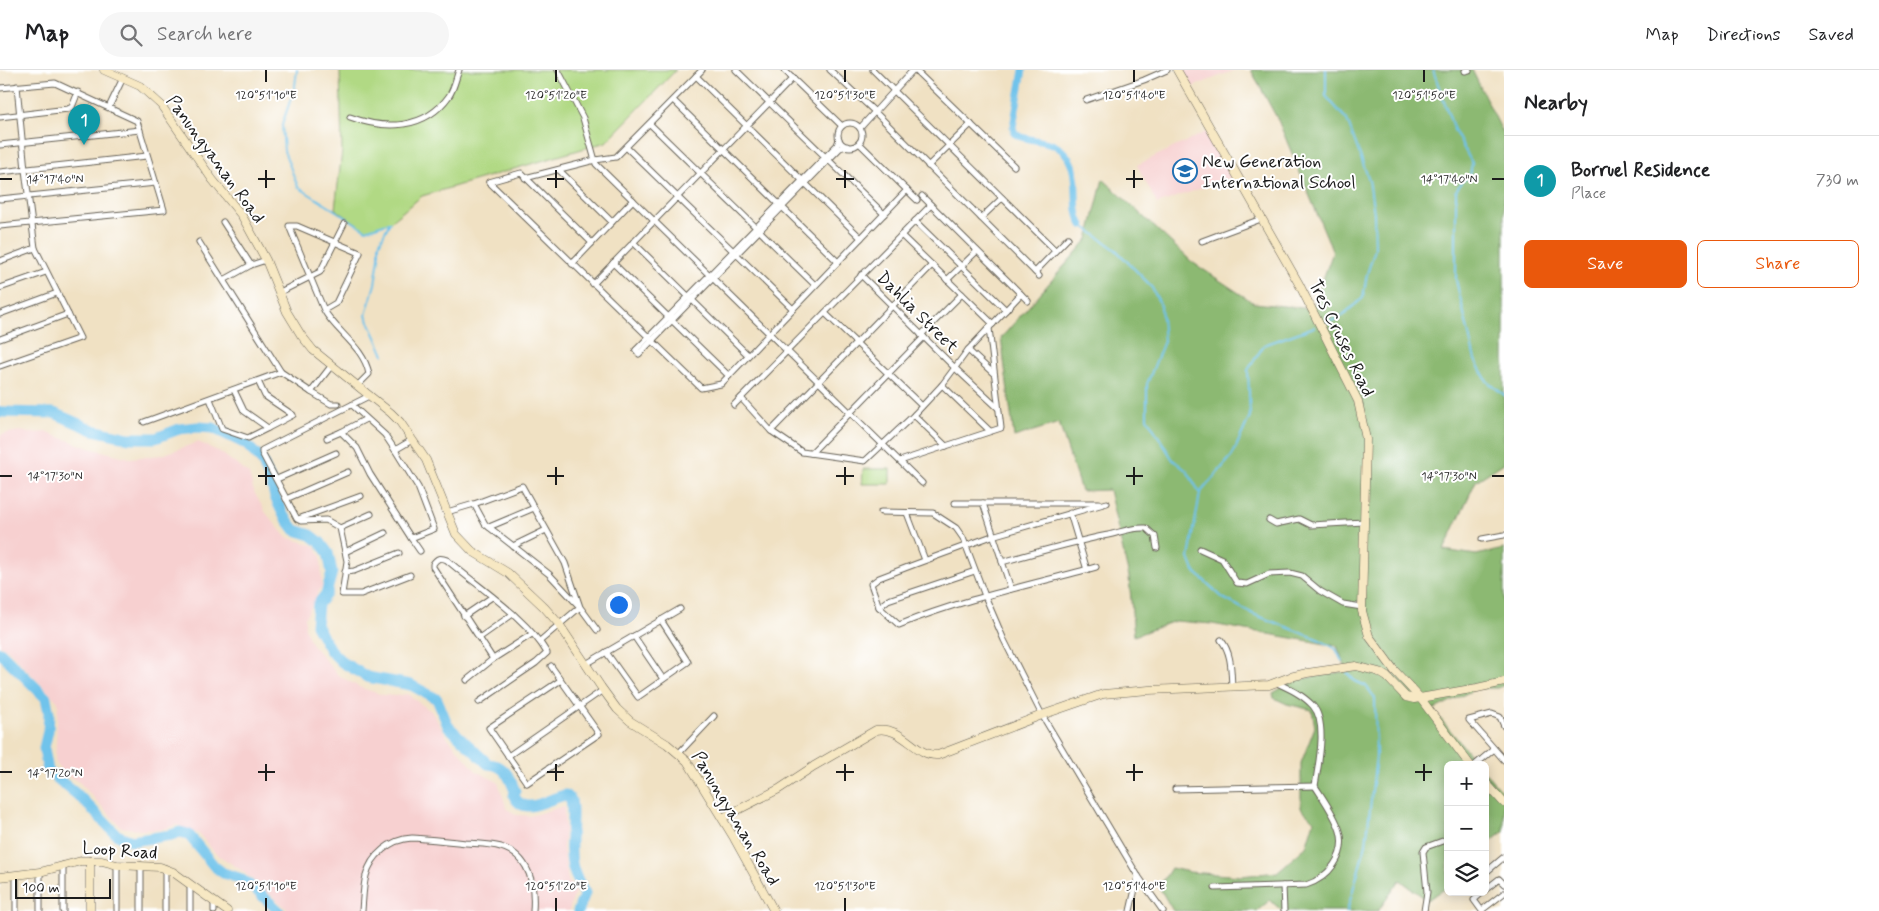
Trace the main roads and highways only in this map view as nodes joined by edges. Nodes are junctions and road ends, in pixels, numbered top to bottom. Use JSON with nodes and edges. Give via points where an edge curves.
{"nodes":[{"id":1,"x":104,"y":70,"type":"edge"},
{"id":2,"x":1177,"y":70,"type":"edge"},
{"id":3,"x":1503,"y":684,"type":"edge"},
{"id":4,"x":1421,"y":699,"type":"junction"},
{"id":5,"x":1467,"y":761,"type":"edge"},
{"id":6,"x":1489,"y":786,"type":"edge"},
{"id":7,"x":1504,"y":803,"type":"edge"},
{"id":8,"x":722,"y":818,"type":"junction"},
{"id":9,"x":90,"y":861,"type":"junction"},
{"id":10,"x":0,"y":878,"type":"edge"},
{"id":11,"x":90,"y":911,"type":"edge"},
{"id":12,"x":227,"y":911,"type":"edge"},
{"id":13,"x":774,"y":911,"type":"edge"}],
"edges":[{"from":1,"to":8,"type":"main road","name":"Panungyanan Road","via":[[140,86],[162,105],[212,179],[242,216],[301,335],[313,350],[395,418],[426,460],[456,534],[472,551],[508,573],[544,607],[603,690],[630,721],[687,761]]},
{"from":2,"to":4,"type":"main road","name":"Tres Cruses Road","via":[[1299,284],[1358,401],[1366,439],[1362,607],[1370,636],[1394,670]]},
{"from":3,"to":4,"type":"main road"},
{"from":4,"to":5,"type":"main road","name":"Tres Cruses Road"},
{"from":4,"to":8,"type":"main road","via":[[1406,697],[1379,672],[1356,666],[1307,673],[1269,686],[1103,694],[932,756],[901,735],[890,730],[876,730],[779,789]]},
{"from":6,"to":7,"type":"main road"},
{"from":8,"to":13,"type":"main road","name":"Panungyanan Road"},
{"from":9,"to":10,"type":"main road","name":"Loop Road"},
{"from":9,"to":11,"type":"main road"},
{"from":9,"to":12,"type":"main road","name":"Loop Road","via":[[165,868]]}]}
